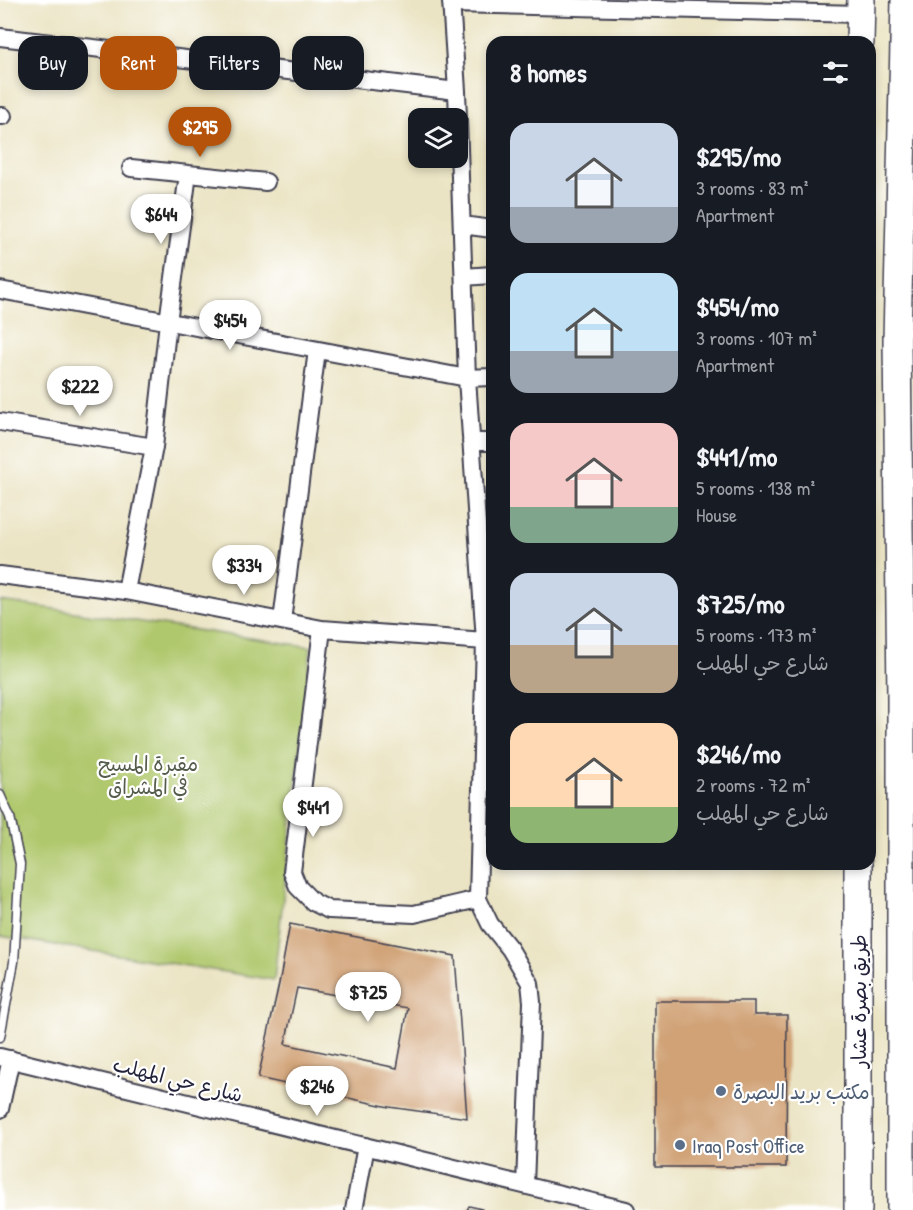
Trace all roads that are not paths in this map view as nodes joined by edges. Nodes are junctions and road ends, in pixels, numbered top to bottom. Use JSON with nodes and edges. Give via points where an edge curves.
{"nodes":[{"id":1,"x":905,"y":0,"type":"edge"},
{"id":2,"x":451,"y":2,"type":"edge"},
{"id":3,"x":861,"y":7,"type":"edge"},
{"id":4,"x":860,"y":36,"type":"edge"},
{"id":5,"x":0,"y":37,"type":"edge"},
{"id":6,"x":457,"y":91,"type":"junction"},
{"id":7,"x":908,"y":107,"type":"edge"},
{"id":8,"x":131,"y":168,"type":"dead end"},
{"id":9,"x":188,"y":174,"type":"junction"},
{"id":10,"x":266,"y":182,"type":"dead end"},
{"id":11,"x":462,"y":225,"type":"junction"},
{"id":12,"x":486,"y":228,"type":"edge"},
{"id":13,"x":486,"y":276,"type":"edge"},
{"id":14,"x":464,"y":278,"type":"junction"},
{"id":15,"x":0,"y":290,"type":"edge"},
{"id":16,"x":168,"y":322,"type":"junction"},
{"id":17,"x":317,"y":350,"type":"junction"},
{"id":18,"x":486,"y":377,"type":"edge"},
{"id":19,"x":467,"y":378,"type":"junction"},
{"id":20,"x":0,"y":422,"type":"edge"},
{"id":21,"x":471,"y":442,"type":"junction"},
{"id":22,"x":486,"y":442,"type":"edge"},
{"id":23,"x":154,"y":447,"type":"junction"},
{"id":24,"x":485,"y":539,"type":"edge"},
{"id":25,"x":0,"y":575,"type":"edge"},
{"id":26,"x":126,"y":591,"type":"junction"},
{"id":27,"x":282,"y":621,"type":"junction"},
{"id":28,"x":322,"y":629,"type":"junction"},
{"id":29,"x":485,"y":641,"type":"junction"},
{"id":30,"x":907,"y":661,"type":"edge"},
{"id":31,"x":907,"y":698,"type":"edge"},
{"id":32,"x":0,"y":795,"type":"edge"},
{"id":33,"x":858,"y":870,"type":"edge"},
{"id":34,"x":478,"y":899,"type":"junction"},
{"id":35,"x":907,"y":981,"type":"edge"},
{"id":36,"x":0,"y":1037,"type":"edge"},
{"id":37,"x":5,"y":1058,"type":"edge"},
{"id":38,"x":0,"y":1108,"type":"edge"},
{"id":39,"x":366,"y":1146,"type":"junction"},
{"id":40,"x":525,"y":1185,"type":"junction"},
{"id":41,"x":354,"y":1210,"type":"edge"},
{"id":42,"x":626,"y":1210,"type":"edge"},
{"id":43,"x":858,"y":1210,"type":"edge"},
{"id":44,"x":901,"y":1210,"type":"edge"}],
"edges":[{"from":1,"to":7,"type":"main road"},
{"from":2,"to":3,"type":"street"},
{"from":2,"to":6,"type":"street"},
{"from":3,"to":4,"type":"main road"},
{"from":5,"to":6,"type":"street"},
{"from":6,"to":11,"type":"street"},
{"from":7,"to":30,"type":"main road","via":[[897,340]]},
{"from":8,"to":9,"type":"street"},
{"from":9,"to":10,"type":"street"},
{"from":9,"to":16,"type":"street"},
{"from":11,"to":12,"type":"street"},
{"from":11,"to":14,"type":"street"},
{"from":13,"to":14,"type":"street"},
{"from":14,"to":19,"type":"street"},
{"from":15,"to":16,"type":"street"},
{"from":16,"to":17,"type":"street"},
{"from":16,"to":23,"type":"street"},
{"from":17,"to":19,"type":"street"},
{"from":17,"to":27,"type":"street"},
{"from":18,"to":19,"type":"street"},
{"from":19,"to":21,"type":"street"},
{"from":20,"to":23,"type":"street"},
{"from":21,"to":22,"type":"street"},
{"from":21,"to":24,"type":"street"},
{"from":23,"to":26,"type":"street"},
{"from":24,"to":29,"type":"street"},
{"from":25,"to":26,"type":"street"},
{"from":26,"to":27,"type":"street"},
{"from":27,"to":28,"type":"street"},
{"from":28,"to":29,"type":"street"},
{"from":28,"to":34,"type":"street","via":[[292,872],[298,887],[313,902],[329,910],[414,914]]},
{"from":29,"to":34,"type":"street"},
{"from":30,"to":31,"type":"main road"},
{"from":31,"to":35,"type":"main road"},
{"from":32,"to":36,"type":"lane","via":[[10,817],[20,864],[14,962]]},
{"from":33,"to":43,"type":"main road","name":"طريق بصرة عشار"},
{"from":34,"to":40,"type":"street","via":[[530,983]]},
{"from":35,"to":44,"type":"main road"},
{"from":37,"to":38,"type":"street"},
{"from":37,"to":39,"type":"street","name":"شارع حي المهلب"},
{"from":39,"to":40,"type":"street","name":"شارع حي المهلب"},
{"from":39,"to":41,"type":"street"},
{"from":40,"to":42,"type":"street","name":"شارع حي المهلب"}]}
